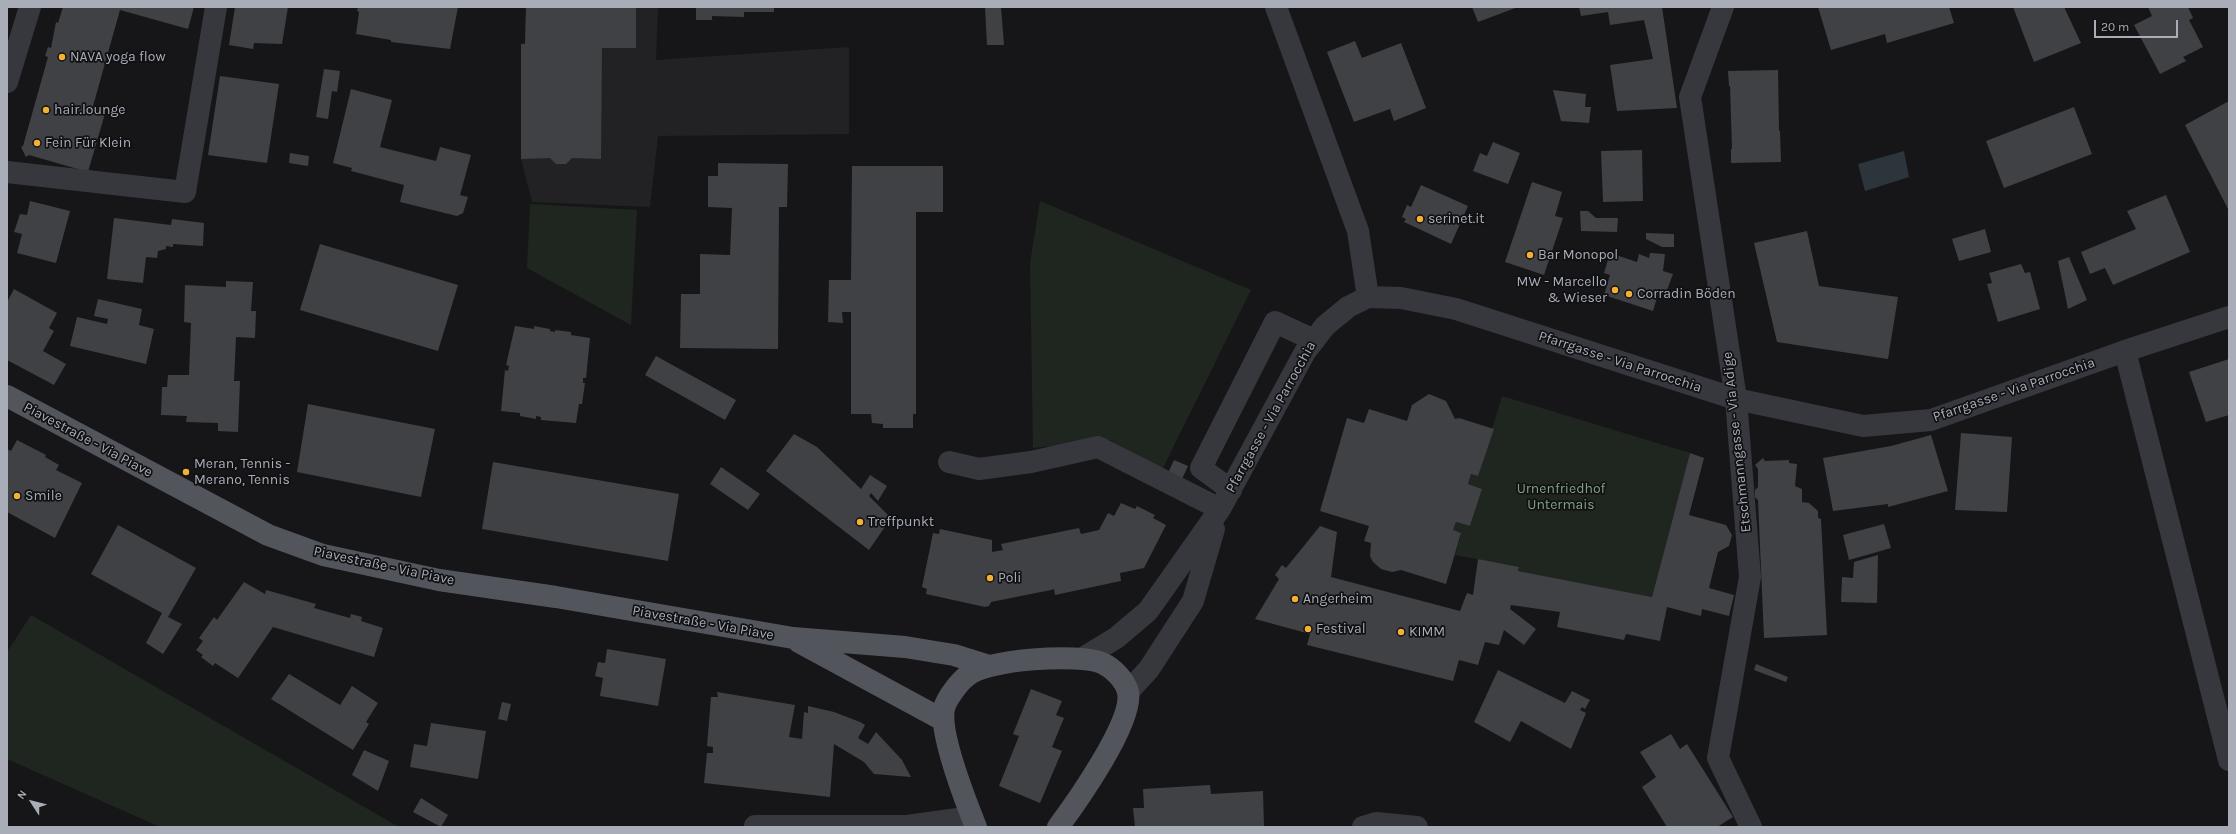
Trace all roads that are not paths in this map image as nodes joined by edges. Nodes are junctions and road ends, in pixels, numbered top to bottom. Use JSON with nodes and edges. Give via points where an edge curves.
{"nodes":[{"id":1,"x":30,"y":7,"type":"edge"},
{"id":2,"x":216,"y":7,"type":"edge"},
{"id":3,"x":1276,"y":7,"type":"edge"},
{"id":4,"x":1723,"y":7,"type":"edge"},
{"id":5,"x":7,"y":82,"type":"edge"},
{"id":6,"x":7,"y":172,"type":"edge"},
{"id":7,"x":1368,"y":297,"type":"junction"},
{"id":8,"x":2229,"y":317,"type":"edge"},
{"id":9,"x":1314,"y":340,"type":"junction"},
{"id":10,"x":2125,"y":351,"type":"junction"},
{"id":11,"x":7,"y":396,"type":"edge"},
{"id":12,"x":1736,"y":399,"type":"junction"},
{"id":13,"x":949,"y":462,"type":"dead end"},
{"id":14,"x":1231,"y":490,"type":"junction"},
{"id":15,"x":1220,"y":509,"type":"junction"},
{"id":16,"x":793,"y":638,"type":"junction"},
{"id":17,"x":1083,"y":658,"type":"junction"},
{"id":18,"x":986,"y":666,"type":"junction"},
{"id":19,"x":1128,"y":692,"type":"junction"},
{"id":20,"x":943,"y":720,"type":"junction"},
{"id":21,"x":2229,"y":760,"type":"edge"},
{"id":22,"x":974,"y":822,"type":"edge"},
{"id":23,"x":755,"y":826,"type":"dead end"},
{"id":24,"x":1058,"y":827,"type":"edge"},
{"id":25,"x":1363,"y":827,"type":"edge"},
{"id":26,"x":1417,"y":827,"type":"edge"},
{"id":27,"x":1751,"y":827,"type":"edge"}],
"edges":[{"from":1,"to":5,"type":"street"},
{"from":2,"to":6,"type":"street","via":[[185,192]]},
{"from":3,"to":7,"type":"street","via":[[1358,231]]},
{"from":4,"to":12,"type":"street","name":"Etschmanngasse - Via Adige","via":[[1690,97]]},
{"from":7,"to":9,"type":"street","name":"Pfarrgasse - Via Parrocchia","via":[[1348,307],[1325,326]]},
{"from":7,"to":12,"type":"street","name":"Pfarrgasse - Via Parrocchia","via":[[1401,298],[1456,309]]},
{"from":8,"to":10,"type":"street","name":"Pfarrgasse - Via Parrocchia"},
{"from":9,"to":14,"type":"street","name":"Pfarrgasse - Via Parrocchia","via":[[1305,352]]},
{"from":9,"to":14,"type":"street","via":[[1275,322],[1201,468]]},
{"from":10,"to":12,"type":"street","name":"Pfarrgasse - Via Parrocchia","via":[[1931,420],[1863,426]]},
{"from":10,"to":21,"type":"street"},
{"from":11,"to":16,"type":"main road","name":"Piavestraße - Via Piave","via":[[268,535],[323,555],[439,580],[556,597]]},
{"from":12,"to":27,"type":"street","name":"Etschmanngasse - Via Adige","via":[[1750,577],[1718,758]]},
{"from":13,"to":15,"type":"street","name":"Pfarrgasse - Via Parrocchia","via":[[979,469],[1031,462],[1098,447]]},
{"from":14,"to":15,"type":"street","name":"Pfarrgasse - Via Parrocchia"},
{"from":15,"to":17,"type":"street","name":"Pfarrgasse - Via Parrocchia","via":[[1148,611],[1116,638]]},
{"from":15,"to":19,"type":"street","name":"Pfarrgasse - Via Parrocchia","via":[[1193,601],[1149,669]]},
{"from":16,"to":18,"type":"main road","name":"Piavestraße - Via Piave","via":[[905,647],[954,655]]},
{"from":16,"to":20,"type":"main road","name":"Piavestraße - Via Piave"},
{"from":17,"to":18,"type":"main road","via":[[1015,661]]},
{"from":17,"to":19,"type":"main road","via":[[1113,669]]},
{"from":18,"to":20,"type":"main road","via":[[967,675],[962,681],[945,706]]},
{"from":19,"to":24,"type":"main road","via":[[1125,718],[1079,800]]},
{"from":20,"to":22,"type":"main road","via":[[949,749]]},
{"from":22,"to":23,"type":"street","via":[[907,826]]},
{"from":25,"to":26,"type":"street","via":[[1376,823]]}]}
